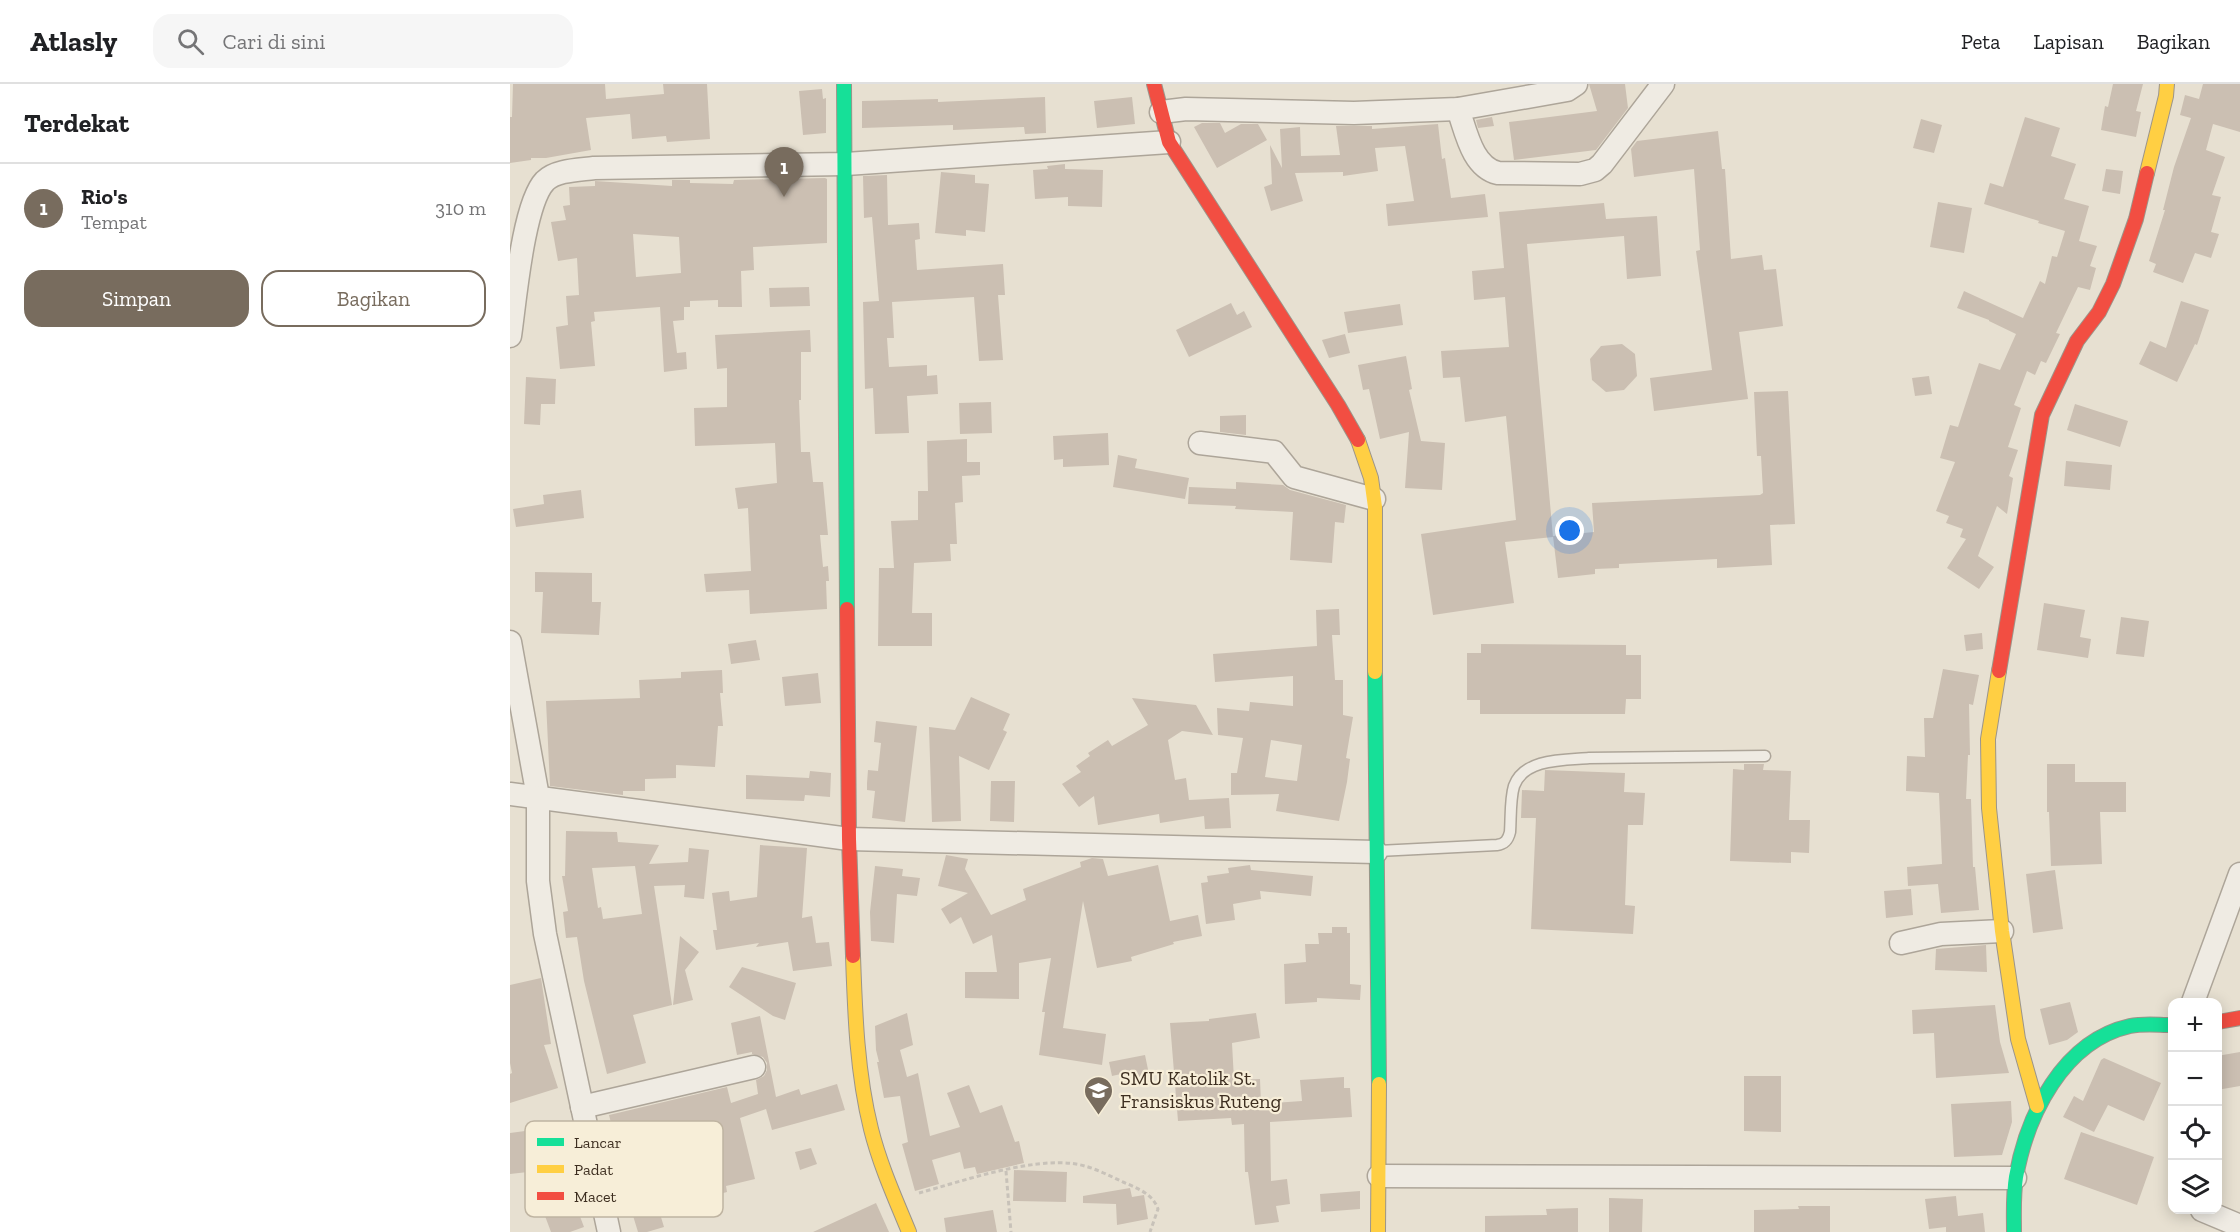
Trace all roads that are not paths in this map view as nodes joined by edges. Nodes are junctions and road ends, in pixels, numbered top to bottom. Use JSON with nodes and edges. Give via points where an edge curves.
{"nodes":[{"id":1,"x":844,"y":84,"type":"edge"},
{"id":2,"x":1154,"y":84,"type":"edge"},
{"id":3,"x":1576,"y":84,"type":"edge"},
{"id":4,"x":1663,"y":84,"type":"edge"},
{"id":5,"x":2167,"y":84,"type":"edge"},
{"id":6,"x":1458,"y":109,"type":"junction"},
{"id":7,"x":1161,"y":112,"type":"junction"},
{"id":8,"x":1169,"y":142,"type":"junction"},
{"id":9,"x":846,"y":164,"type":"junction"},
{"id":10,"x":518,"y":231,"type":"edge"},
{"id":11,"x":510,"y":336,"type":"edge"},
{"id":12,"x":1200,"y":443,"type":"dead end"},
{"id":13,"x":1374,"y":499,"type":"junction"},
{"id":14,"x":510,"y":642,"type":"edge"},
{"id":15,"x":1765,"y":756,"type":"dead end"},
{"id":16,"x":510,"y":794,"type":"edge"},
{"id":17,"x":538,"y":796,"type":"junction"},
{"id":18,"x":849,"y":839,"type":"junction"},
{"id":19,"x":1376,"y":852,"type":"junction"},
{"id":20,"x":2240,"y":874,"type":"edge"},
{"id":21,"x":2002,"y":931,"type":"junction"},
{"id":22,"x":1901,"y":943,"type":"dead end"},
{"id":23,"x":2194,"y":998,"type":"edge"},
{"id":24,"x":2240,"y":1018,"type":"edge"},
{"id":25,"x":2222,"y":1021,"type":"edge"},
{"id":26,"x":2168,"y":1025,"type":"edge"},
{"id":27,"x":754,"y":1067,"type":"dead end"},
{"id":28,"x":2037,"y":1106,"type":"junction"},
{"id":29,"x":582,"y":1107,"type":"junction"},
{"id":30,"x":585,"y":1121,"type":"edge"},
{"id":31,"x":1379,"y":1176,"type":"junction"},
{"id":32,"x":2015,"y":1179,"type":"junction"},
{"id":33,"x":2213,"y":1214,"type":"edge"},
{"id":34,"x":606,"y":1217,"type":"edge"},
{"id":35,"x":2240,"y":1226,"type":"edge"},
{"id":36,"x":609,"y":1232,"type":"edge"},
{"id":37,"x":909,"y":1232,"type":"edge"},
{"id":38,"x":1378,"y":1232,"type":"edge"},
{"id":39,"x":2014,"y":1232,"type":"edge"}],
"edges":[{"from":1,"to":9,"type":"street"},
{"from":2,"to":7,"type":"street"},
{"from":3,"to":6,"type":"street","via":[[1567,90]]},
{"from":4,"to":6,"type":"street","via":[[1602,164],[1580,174],[1490,171],[1478,160]]},
{"from":5,"to":21,"type":"street","via":[[2136,219],[2113,284],[2099,312],[2077,341],[2042,415],[1988,739],[1989,808]]},
{"from":6,"to":7,"type":"street"},
{"from":7,"to":8,"type":"street"},
{"from":8,"to":9,"type":"street"},
{"from":8,"to":13,"type":"street","via":[[1363,447]]},
{"from":9,"to":10,"type":"street","via":[[572,171],[545,181]]},
{"from":9,"to":18,"type":"street"},
{"from":10,"to":11,"type":"street"},
{"from":12,"to":13,"type":"street","via":[[1274,452],[1294,477]]},
{"from":13,"to":19,"type":"street"},
{"from":14,"to":17,"type":"street"},
{"from":15,"to":19,"type":"lane","via":[[1560,760],[1536,765],[1520,774],[1514,787],[1510,832],[1505,843]]},
{"from":16,"to":17,"type":"street"},
{"from":17,"to":18,"type":"street"},
{"from":17,"to":29,"type":"street","via":[[542,915]]},
{"from":18,"to":19,"type":"street"},
{"from":18,"to":37,"type":"street","via":[[860,1064],[871,1129]]},
{"from":19,"to":31,"type":"street"},
{"from":20,"to":23,"type":"street"},
{"from":21,"to":22,"type":"street","via":[[1941,934]]},
{"from":21,"to":28,"type":"street","via":[[2018,1040]]},
{"from":24,"to":25,"type":"street"},
{"from":26,"to":28,"type":"street","via":[[2129,1026],[2102,1037],[2081,1050],[2060,1072]]},
{"from":27,"to":29,"type":"street"},
{"from":28,"to":32,"type":"street"},
{"from":29,"to":30,"type":"street"},
{"from":31,"to":32,"type":"street"},
{"from":31,"to":38,"type":"street"},
{"from":32,"to":39,"type":"street"},
{"from":33,"to":35,"type":"street"},
{"from":34,"to":36,"type":"street"}]}
